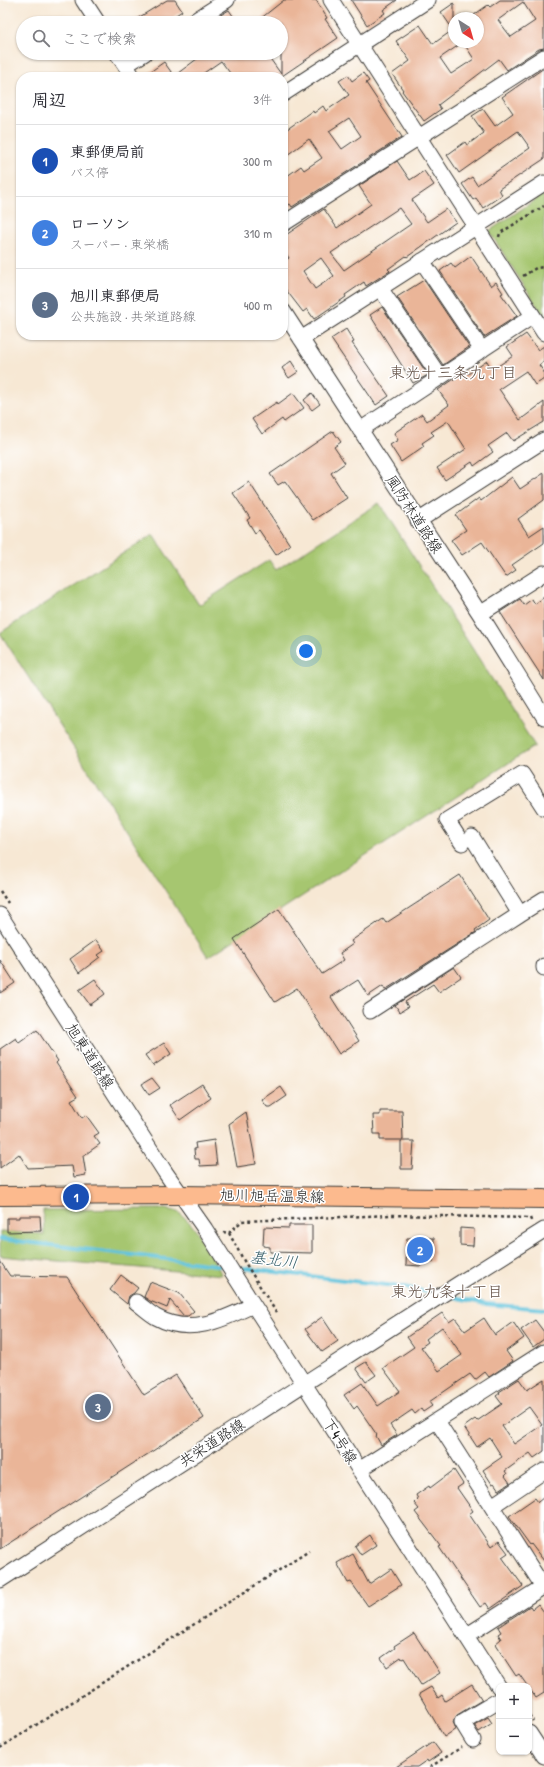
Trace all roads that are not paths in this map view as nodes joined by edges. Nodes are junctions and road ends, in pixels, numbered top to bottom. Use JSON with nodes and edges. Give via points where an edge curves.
{"nodes":[{"id":1,"x":83,"y":0,"type":"edge"},
{"id":2,"x":227,"y":0,"type":"edge"},
{"id":3,"x":331,"y":0,"type":"edge"},
{"id":4,"x":428,"y":0,"type":"edge"},
{"id":5,"x":93,"y":16,"type":"edge"},
{"id":6,"x":202,"y":16,"type":"edge"},
{"id":7,"x":360,"y":44,"type":"junction"},
{"id":8,"x":544,"y":57,"type":"edge"},
{"id":9,"x":288,"y":91,"type":"edge"},
{"id":10,"x":419,"y":138,"type":"junction"},
{"id":11,"x":544,"y":183,"type":"edge"},
{"id":12,"x":288,"y":221,"type":"edge"},
{"id":13,"x":476,"y":226,"type":"junction"},
{"id":14,"x":422,"y":261,"type":"junction"},
{"id":15,"x":380,"y":288,"type":"junction"},
{"id":16,"x":533,"y":316,"type":"junction"},
{"id":17,"x":288,"y":319,"type":"edge"},
{"id":18,"x":544,"y":333,"type":"edge"},
{"id":19,"x":301,"y":339,"type":"junction"},
{"id":20,"x":482,"y":350,"type":"junction"},
{"id":21,"x":440,"y":377,"type":"junction"},
{"id":22,"x":360,"y":430,"type":"junction"},
{"id":23,"x":544,"y":440,"type":"edge"},
{"id":24,"x":418,"y":521,"type":"junction"},
{"id":25,"x":544,"y":572,"type":"edge"},
{"id":26,"x":480,"y":614,"type":"junction"},
{"id":27,"x":540,"y":701,"type":"edge"},
{"id":28,"x":544,"y":717,"type":"edge"},
{"id":29,"x":544,"y":808,"type":"edge"},
{"id":30,"x":544,"y":898,"type":"edge"},
{"id":31,"x":520,"y":914,"type":"junction"},
{"id":32,"x":0,"y":915,"type":"edge"},
{"id":33,"x":370,"y":1011,"type":"dead end"},
{"id":34,"x":181,"y":1195,"type":"junction"},
{"id":35,"x":0,"y":1196,"type":"edge"},
{"id":36,"x":544,"y":1199,"type":"edge"},
{"id":37,"x":541,"y":1227,"type":"edge"},
{"id":38,"x":136,"y":1302,"type":"dead end"},
{"id":39,"x":253,"y":1305,"type":"junction"},
{"id":40,"x":544,"y":1352,"type":"edge"},
{"id":41,"x":304,"y":1384,"type":"junction"},
{"id":42,"x":437,"y":1421,"type":"junction"},
{"id":43,"x":359,"y":1470,"type":"junction"},
{"id":44,"x":544,"y":1471,"type":"edge"},
{"id":45,"x":492,"y":1506,"type":"junction"},
{"id":46,"x":0,"y":1580,"type":"edge"},
{"id":47,"x":544,"y":1587,"type":"edge"},
{"id":48,"x":466,"y":1636,"type":"junction"},
{"id":49,"x":496,"y":1683,"type":"edge"},
{"id":50,"x":496,"y":1702,"type":"edge"},
{"id":51,"x":532,"y":1738,"type":"edge"},
{"id":52,"x":473,"y":1740,"type":"road end"},
{"id":53,"x":544,"y":1756,"type":"edge"}],
"edges":[{"from":1,"to":5,"type":"street"},
{"from":2,"to":6,"type":"street"},
{"from":3,"to":7,"type":"street"},
{"from":4,"to":7,"type":"street"},
{"from":7,"to":9,"type":"street"},
{"from":7,"to":10,"type":"street"},
{"from":8,"to":10,"type":"street"},
{"from":10,"to":12,"type":"street"},
{"from":10,"to":13,"type":"street"},
{"from":11,"to":13,"type":"street"},
{"from":13,"to":14,"type":"street"},
{"from":13,"to":16,"type":"street"},
{"from":14,"to":15,"type":"street"},
{"from":14,"to":20,"type":"street"},
{"from":15,"to":19,"type":"street"},
{"from":15,"to":21,"type":"street"},
{"from":16,"to":18,"type":"street"},
{"from":16,"to":20,"type":"street"},
{"from":17,"to":19,"type":"street","name":"風防林道路線"},
{"from":19,"to":22,"type":"street","name":"風防林道路線"},
{"from":20,"to":21,"type":"street"},
{"from":21,"to":22,"type":"street"},
{"from":22,"to":24,"type":"street","name":"風防林道路線"},
{"from":23,"to":24,"type":"street"},
{"from":24,"to":26,"type":"street","name":"風防林道路線"},
{"from":25,"to":26,"type":"street"},
{"from":26,"to":27,"type":"street","name":"風防林道路線"},
{"from":27,"to":28,"type":"street","name":"風防林道路線"},
{"from":29,"to":31,"type":"street","via":[[522,774],[447,820],[467,840]]},
{"from":30,"to":31,"type":"street"},
{"from":31,"to":33,"type":"street"},
{"from":32,"to":34,"type":"street","name":"旭東道路線"},
{"from":34,"to":35,"type":"main road","name":"旭川旭岳温泉線"},
{"from":34,"to":36,"type":"main road","name":"旭川旭岳温泉線"},
{"from":34,"to":39,"type":"street","name":"下4号線","via":[[205,1228]]},
{"from":37,"to":41,"type":"street","name":"共栄道路線","via":[[424,1307]]},
{"from":38,"to":39,"type":"street","via":[[156,1318],[185,1327],[206,1325]]},
{"from":39,"to":41,"type":"street","name":"下4号線"},
{"from":40,"to":42,"type":"street"},
{"from":41,"to":43,"type":"street","name":"下4号線"},
{"from":41,"to":46,"type":"street","name":"共栄道路線"},
{"from":42,"to":43,"type":"street"},
{"from":42,"to":45,"type":"street"},
{"from":43,"to":48,"type":"street","name":"下4号線"},
{"from":44,"to":45,"type":"street"},
{"from":45,"to":47,"type":"street"},
{"from":47,"to":48,"type":"street"},
{"from":48,"to":49,"type":"street","name":"下4号線"},
{"from":50,"to":52,"type":"street","via":[[462,1722]]},
{"from":51,"to":53,"type":"street"}]}
